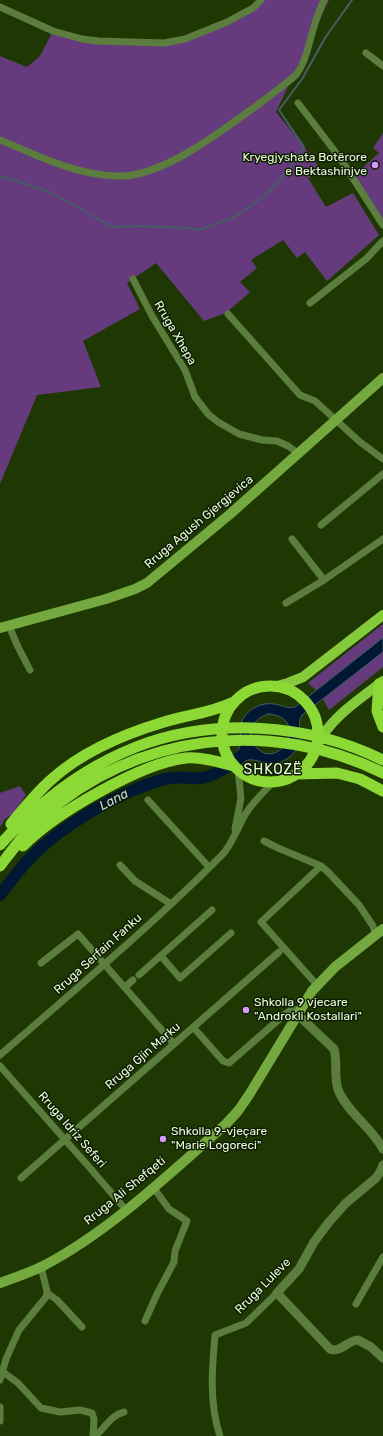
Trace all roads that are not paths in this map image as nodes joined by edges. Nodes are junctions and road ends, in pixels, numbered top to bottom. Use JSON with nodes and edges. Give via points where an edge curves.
{"nodes":[{"id":1,"x":261,"y":0,"type":"edge"},
{"id":2,"x":324,"y":0,"type":"edge"},
{"id":3,"x":0,"y":7,"type":"edge"},
{"id":4,"x":366,"y":53,"type":"dead end"},
{"id":5,"x":383,"y":66,"type":"edge"},
{"id":6,"x":298,"y":103,"type":"dead end"},
{"id":7,"x":0,"y":140,"type":"edge"},
{"id":8,"x":383,"y":226,"type":"edge"},
{"id":9,"x":383,"y":241,"type":"edge"},
{"id":10,"x":133,"y":279,"type":"dead end"},
{"id":11,"x":310,"y":303,"type":"dead end"},
{"id":12,"x":228,"y":314,"type":"dead end"},
{"id":13,"x":383,"y":378,"type":"edge"},
{"id":14,"x":335,"y":420,"type":"junction"},
{"id":15,"x":298,"y":453,"type":"junction"},
{"id":16,"x":383,"y":459,"type":"edge"},
{"id":17,"x":383,"y":474,"type":"edge"},
{"id":18,"x":321,"y":525,"type":"dead end"},
{"id":19,"x":292,"y":539,"type":"dead end"},
{"id":20,"x":383,"y":539,"type":"edge"},
{"id":21,"x":324,"y":580,"type":"junction"},
{"id":22,"x":286,"y":603,"type":"dead end"},
{"id":23,"x":383,"y":615,"type":"edge"},
{"id":24,"x":4,"y":627,"type":"edge"},
{"id":25,"x":30,"y":670,"type":"dead end"},
{"id":26,"x":381,"y":682,"type":"edge"},
{"id":27,"x":277,"y":686,"type":"junction"},
{"id":28,"x":234,"y":702,"type":"junction"},
{"id":29,"x":383,"y":727,"type":"edge"},
{"id":30,"x":172,"y":742,"type":"junction"},
{"id":31,"x":317,"y":745,"type":"junction"},
{"id":32,"x":366,"y":758,"type":"junction"},
{"id":33,"x":223,"y":759,"type":"junction"},
{"id":34,"x":383,"y":760,"type":"edge"},
{"id":35,"x":236,"y":768,"type":"junction"},
{"id":36,"x":383,"y":772,"type":"edge"},
{"id":37,"x":296,"y":774,"type":"junction"},
{"id":38,"x":274,"y":781,"type":"junction"},
{"id":39,"x":383,"y":791,"type":"edge"},
{"id":40,"x":148,"y":800,"type":"dead end"},
{"id":41,"x":234,"y":835,"type":"junction"},
{"id":42,"x":0,"y":838,"type":"edge"},
{"id":43,"x":264,"y":841,"type":"dead end"},
{"id":44,"x":0,"y":845,"type":"edge"},
{"id":45,"x":120,"y":865,"type":"dead end"},
{"id":46,"x":0,"y":866,"type":"edge"},
{"id":47,"x":320,"y":866,"type":"junction"},
{"id":48,"x":209,"y":867,"type":"junction"},
{"id":49,"x":0,"y":875,"type":"edge"},
{"id":50,"x":171,"y":904,"type":"junction"},
{"id":51,"x":212,"y":910,"type":"dead end"},
{"id":52,"x":380,"y":932,"type":"edge"},
{"id":53,"x":231,"y":933,"type":"dead end"},
{"id":54,"x":279,"y":952,"type":"dead end"},
{"id":55,"x":161,"y":956,"type":"junction"},
{"id":56,"x":41,"y":963,"type":"dead end"},
{"id":57,"x":105,"y":963,"type":"junction"},
{"id":58,"x":316,"y":985,"type":"junction"},
{"id":59,"x":125,"y":987,"type":"junction"},
{"id":60,"x":298,"y":1012,"type":"junction"},
{"id":61,"x":193,"y":1027,"type":"junction"},
{"id":62,"x":174,"y":1044,"type":"junction"},
{"id":63,"x":0,"y":1056,"type":"edge"},
{"id":64,"x":0,"y":1066,"type":"edge"},
{"id":65,"x":65,"y":1139,"type":"junction"},
{"id":66,"x":382,"y":1147,"type":"edge"},
{"id":67,"x":383,"y":1165,"type":"edge"},
{"id":68,"x":22,"y":1178,"type":"dead end"},
{"id":69,"x":153,"y":1187,"type":"junction"},
{"id":70,"x":126,"y":1210,"type":"junction"},
{"id":71,"x":383,"y":1257,"type":"edge"},
{"id":72,"x":41,"y":1267,"type":"junction"},
{"id":73,"x":0,"y":1283,"type":"edge"},
{"id":74,"x":47,"y":1293,"type":"junction"},
{"id":75,"x":277,"y":1293,"type":"junction"},
{"id":76,"x":356,"y":1304,"type":"dead end"},
{"id":77,"x":145,"y":1321,"type":"dead end"},
{"id":78,"x":82,"y":1327,"type":"dead end"},
{"id":79,"x":3,"y":1358,"type":"edge"},
{"id":80,"x":383,"y":1358,"type":"edge"},
{"id":81,"x":2,"y":1372,"type":"junction"},
{"id":82,"x":0,"y":1380,"type":"edge"},
{"id":83,"x":0,"y":1408,"type":"edge"},
{"id":84,"x":124,"y":1412,"type":"dead end"},
{"id":85,"x":0,"y":1421,"type":"edge"},
{"id":86,"x":94,"y":1436,"type":"edge"},
{"id":87,"x":220,"y":1436,"type":"edge"}],
"edges":[{"from":1,"to":3,"type":"street","via":[[253,8],[220,25],[186,39],[164,43],[82,39],[53,31]]},
{"from":2,"to":7,"type":"street","via":[[305,60],[296,75],[235,123],[166,164],[130,175],[94,173],[55,164]]},
{"from":4,"to":5,"type":"street"},
{"from":6,"to":8,"type":"street","via":[[340,158]]},
{"from":9,"to":11,"type":"street","via":[[366,259]]},
{"from":10,"to":15,"type":"street","name":"Rruga Xhepa","via":[[185,370],[195,397],[208,414],[239,434],[278,441]]},
{"from":12,"to":14,"type":"street","via":[[300,395],[315,402]]},
{"from":13,"to":14,"type":"main road","name":"Rruga Agush Gjergjevica"},
{"from":14,"to":15,"type":"main road","name":"Rruga Agush Gjergjevica"},
{"from":14,"to":16,"type":"street"},
{"from":15,"to":24,"type":"main road","name":"Rruga Agush Gjergjevica","via":[[147,583],[106,599]]},
{"from":17,"to":18,"type":"street"},
{"from":19,"to":21,"type":"street"},
{"from":20,"to":21,"type":"street"},
{"from":21,"to":22,"type":"street"},
{"from":23,"to":27,"type":"main road","via":[[303,677]]},
{"from":24,"to":25,"type":"street"},
{"from":26,"to":29,"type":"highway","via":[[377,711]]},
{"from":26,"to":31,"type":"main road","via":[[334,720]]},
{"from":27,"to":28,"type":"highway","via":[[256,688],[244,693]]},
{"from":27,"to":31,"type":"highway","via":[[293,691],[311,709],[316,721]]},
{"from":28,"to":33,"type":"highway","via":[[223,724]]},
{"from":28,"to":42,"type":"highway","via":[[218,709],[138,731],[82,757],[52,779]]},
{"from":30,"to":32,"type":"highway","via":[[266,740]]},
{"from":30,"to":44,"type":"highway","via":[[136,747],[97,766],[60,790],[24,820]]},
{"from":30,"to":46,"type":"highway","via":[[88,783],[52,808],[21,839]]},
{"from":31,"to":37,"type":"highway","via":[[305,766]]},
{"from":32,"to":34,"type":"highway"},
{"from":32,"to":36,"type":"highway"},
{"from":33,"to":35,"type":"highway"},
{"from":33,"to":49,"type":"highway","via":[[179,759],[130,776],[50,823],[27,842]]},
{"from":35,"to":38,"type":"highway","via":[[260,781]]},
{"from":35,"to":41,"type":"street","name":"Rruga Serfain Fanku","via":[[240,798]]},
{"from":37,"to":38,"type":"highway"},
{"from":37,"to":39,"type":"highway","via":[[337,773],[360,779]]},
{"from":38,"to":41,"type":"street","name":"Rruga Serfain Fanku","via":[[252,803]]},
{"from":40,"to":48,"type":"street"},
{"from":41,"to":48,"type":"street","name":"Rruga Serfain Fanku","via":[[227,849]]},
{"from":43,"to":47,"type":"street"},
{"from":45,"to":50,"type":"street","via":[[135,881]]},
{"from":47,"to":52,"type":"street","via":[[359,905]]},
{"from":47,"to":58,"type":"street","via":[[261,922]]},
{"from":48,"to":50,"type":"street","name":"Rruga Serfain Fanku"},
{"from":50,"to":57,"type":"street","name":"Rruga Serfain Fanku"},
{"from":51,"to":55,"type":"street"},
{"from":52,"to":58,"type":"main road","name":"Rruga Ali Shefqeti"},
{"from":53,"to":55,"type":"street","via":[[180,978]]},
{"from":54,"to":61,"type":"street","name":"Rruga Gjin Marku"},
{"from":55,"to":59,"type":"street"},
{"from":56,"to":57,"type":"street","via":[[78,934]]},
{"from":57,"to":59,"type":"street"},
{"from":57,"to":63,"type":"street","name":"Rruga Serfain Fanku"},
{"from":58,"to":60,"type":"main road","name":"Rruga Ali Shefqeti"},
{"from":59,"to":62,"type":"street"},
{"from":60,"to":61,"type":"street","via":[[290,1011],[284,1015],[228,1062],[223,1061]]},
{"from":60,"to":66,"type":"street","via":[[334,1049],[338,1091]]},
{"from":60,"to":69,"type":"main road","name":"Rruga Ali Shefqeti","via":[[238,1111]]},
{"from":61,"to":62,"type":"street","name":"Rruga Gjin Marku"},
{"from":62,"to":65,"type":"street","name":"Rruga Gjin Marku"},
{"from":64,"to":65,"type":"street","name":"Rruga Idriz Seferi"},
{"from":65,"to":68,"type":"street","name":"Rruga Gjin Marku"},
{"from":65,"to":70,"type":"street","name":"Rruga Idriz Seferi"},
{"from":67,"to":75,"type":"street","name":"Rruga Luleve","via":[[376,1178],[346,1203],[329,1222],[299,1269]]},
{"from":69,"to":70,"type":"main road","name":"Rruga Ali Shefqeti"},
{"from":69,"to":77,"type":"street","via":[[169,1209],[187,1221],[172,1266]]},
{"from":70,"to":72,"type":"main road","name":"Rruga Ali Shefqeti","via":[[73,1248]]},
{"from":71,"to":76,"type":"street"},
{"from":72,"to":73,"type":"main road","name":"Rruga Ali Shefqeti"},
{"from":72,"to":74,"type":"street"},
{"from":74,"to":78,"type":"street"},
{"from":74,"to":79,"type":"street","via":[[44,1301],[19,1330]]},
{"from":75,"to":80,"type":"street","via":[[330,1349],[335,1351],[358,1340]]},
{"from":75,"to":87,"type":"street","name":"Rruga Luleve","via":[[246,1323],[215,1335],[212,1393]]},
{"from":79,"to":81,"type":"street"},
{"from":81,"to":82,"type":"street"},
{"from":81,"to":86,"type":"street","via":[[18,1383],[41,1408],[60,1412],[80,1410],[92,1413]]},
{"from":83,"to":85,"type":"street"},
{"from":84,"to":86,"type":"street","via":[[112,1418]]}]}
